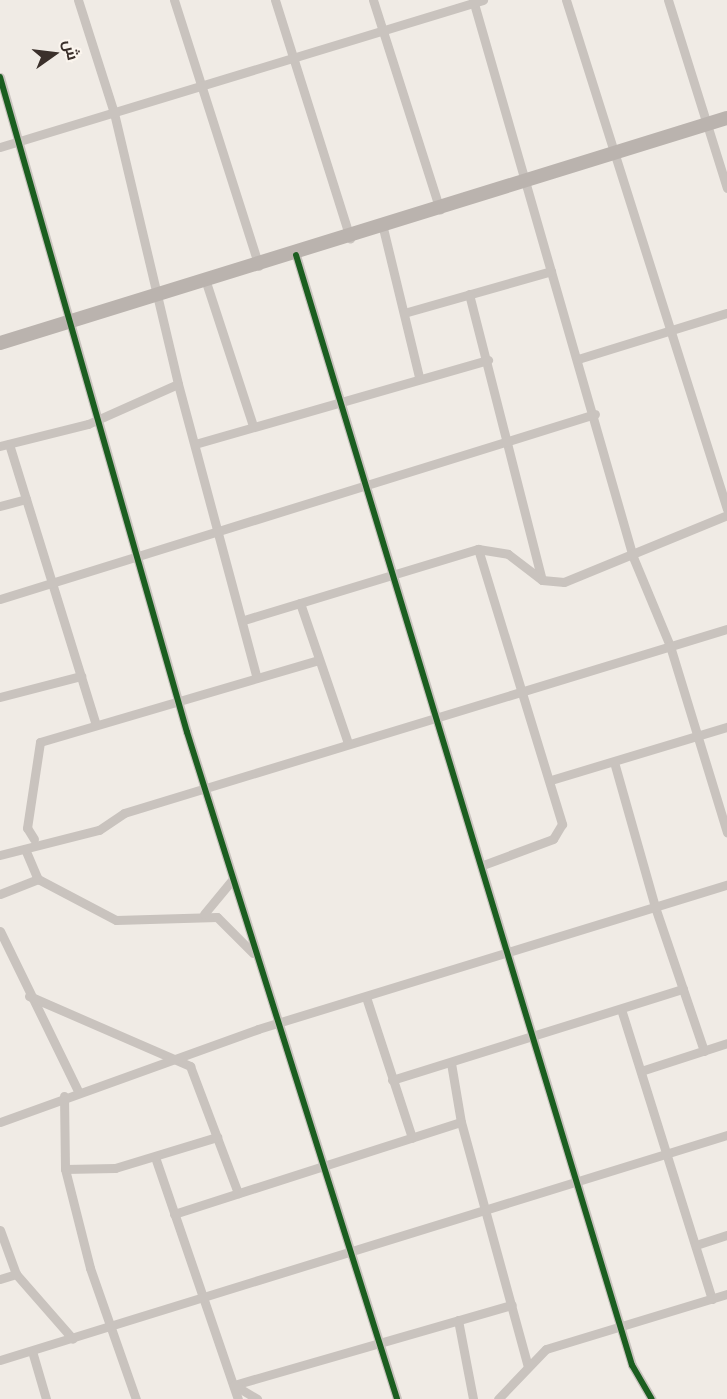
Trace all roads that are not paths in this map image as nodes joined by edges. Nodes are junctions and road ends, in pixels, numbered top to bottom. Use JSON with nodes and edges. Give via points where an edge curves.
{"nodes":[{"id":1,"x":78,"y":0,"type":"edge"},
{"id":2,"x":174,"y":0,"type":"edge"},
{"id":3,"x":275,"y":0,"type":"edge"},
{"id":4,"x":373,"y":0,"type":"edge"},
{"id":5,"x":566,"y":0,"type":"edge"},
{"id":6,"x":668,"y":0,"type":"edge"},
{"id":7,"x":476,"y":1,"type":"edge"},
{"id":8,"x":383,"y":30,"type":"junction"},
{"id":9,"x":293,"y":57,"type":"junction"},
{"id":10,"x":0,"y":77,"type":"edge"},
{"id":11,"x":202,"y":85,"type":"junction"},
{"id":12,"x":114,"y":112,"type":"junction"},
{"id":13,"x":727,"y":118,"type":"edge"},
{"id":14,"x":707,"y":124,"type":"junction"},
{"id":15,"x":20,"y":141,"type":"junction"},
{"id":16,"x":0,"y":147,"type":"edge"},
{"id":17,"x":617,"y":154,"type":"junction"},
{"id":18,"x":524,"y":183,"type":"junction"},
{"id":19,"x":727,"y":188,"type":"edge"},
{"id":20,"x":440,"y":210,"type":"junction"},
{"id":21,"x":383,"y":228,"type":"junction"},
{"id":22,"x":350,"y":238,"type":"junction"},
{"id":23,"x":297,"y":255,"type":"junction"},
{"id":24,"x":259,"y":266,"type":"junction"},
{"id":25,"x":551,"y":272,"type":"junction"},
{"id":26,"x":206,"y":282,"type":"junction"},
{"id":27,"x":469,"y":294,"type":"junction"},
{"id":28,"x":159,"y":296,"type":"junction"},
{"id":29,"x":404,"y":313,"type":"junction"},
{"id":30,"x":727,"y":313,"type":"edge"},
{"id":31,"x":71,"y":323,"type":"junction"},
{"id":32,"x":670,"y":330,"type":"junction"},
{"id":33,"x":0,"y":343,"type":"edge"},
{"id":34,"x":578,"y":359,"type":"junction"},
{"id":35,"x":488,"y":360,"type":"junction"},
{"id":36,"x":419,"y":377,"type":"junction"},
{"id":37,"x":178,"y":384,"type":"junction"},
{"id":38,"x":340,"y":399,"type":"junction"},
{"id":39,"x":595,"y":414,"type":"junction"},
{"id":40,"x":94,"y":421,"type":"junction"},
{"id":41,"x":253,"y":426,"type":"junction"},
{"id":42,"x":506,"y":441,"type":"junction"},
{"id":43,"x":195,"y":444,"type":"junction"},
{"id":44,"x":4,"y":445,"type":"edge"},
{"id":45,"x":366,"y":485,"type":"junction"},
{"id":46,"x":26,"y":498,"type":"junction"},
{"id":47,"x":0,"y":506,"type":"edge"},
{"id":48,"x":727,"y":509,"type":"edge"},
{"id":49,"x":727,"y":515,"type":"edge"},
{"id":50,"x":217,"y":533,"type":"junction"},
{"id":51,"x":478,"y":549,"type":"junction"},
{"id":52,"x":138,"y":555,"type":"junction"},
{"id":53,"x":633,"y":557,"type":"junction"},
{"id":54,"x":394,"y":575,"type":"junction"},
{"id":55,"x":542,"y":580,"type":"junction"},
{"id":56,"x":53,"y":584,"type":"junction"},
{"id":57,"x":0,"y":599,"type":"edge"},
{"id":58,"x":300,"y":603,"type":"junction"},
{"id":59,"x":244,"y":620,"type":"junction"},
{"id":60,"x":727,"y":629,"type":"edge"},
{"id":61,"x":670,"y":646,"type":"junction"},
{"id":62,"x":318,"y":660,"type":"junction"},
{"id":63,"x":81,"y":676,"type":"junction"},
{"id":64,"x":257,"y":678,"type":"junction"},
{"id":65,"x":520,"y":687,"type":"junction"},
{"id":66,"x":0,"y":698,"type":"edge"},
{"id":67,"x":179,"y":702,"type":"junction"},
{"id":68,"x":436,"y":716,"type":"junction"},
{"id":69,"x":96,"y":725,"type":"junction"},
{"id":70,"x":727,"y":727,"type":"edge"},
{"id":71,"x":698,"y":738,"type":"junction"},
{"id":72,"x":348,"y":743,"type":"junction"},
{"id":73,"x":614,"y":762,"type":"junction"},
{"id":74,"x":550,"y":780,"type":"junction"},
{"id":75,"x":205,"y":788,"type":"junction"},
{"id":76,"x":727,"y":832,"type":"edge"},
{"id":77,"x":34,"y":839,"type":"dead end"},
{"id":78,"x":25,"y":849,"type":"junction"},
{"id":79,"x":0,"y":855,"type":"edge"},
{"id":80,"x":483,"y":865,"type":"junction"},
{"id":81,"x":38,"y":879,"type":"junction"},
{"id":82,"x":232,"y":880,"type":"junction"},
{"id":83,"x":727,"y":885,"type":"edge"},
{"id":84,"x":0,"y":894,"type":"edge"},
{"id":85,"x":655,"y":907,"type":"junction"},
{"id":86,"x":204,"y":914,"type":"junction"},
{"id":87,"x":0,"y":931,"type":"edge"},
{"id":88,"x":510,"y":951,"type":"junction"},
{"id":89,"x":255,"y":955,"type":"junction"},
{"id":90,"x":683,"y":989,"type":"junction"},
{"id":91,"x":29,"y":996,"type":"junction"},
{"id":92,"x":366,"y":997,"type":"junction"},
{"id":93,"x":621,"y":1009,"type":"junction"},
{"id":94,"x":276,"y":1025,"type":"junction"},
{"id":95,"x":535,"y":1037,"type":"junction"},
{"id":96,"x":727,"y":1043,"type":"edge"},
{"id":97,"x":704,"y":1051,"type":"junction"},
{"id":98,"x":178,"y":1057,"type":"junction"},
{"id":99,"x":451,"y":1063,"type":"junction"},
{"id":100,"x":641,"y":1071,"type":"junction"},
{"id":101,"x":392,"y":1080,"type":"junction"},
{"id":102,"x":78,"y":1091,"type":"junction"},
{"id":103,"x":64,"y":1096,"type":"junction"},
{"id":104,"x":0,"y":1122,"type":"edge"},
{"id":105,"x":461,"y":1122,"type":"junction"},
{"id":106,"x":727,"y":1136,"type":"edge"},
{"id":107,"x":218,"y":1137,"type":"junction"},
{"id":108,"x":412,"y":1138,"type":"junction"},
{"id":109,"x":667,"y":1154,"type":"junction"},
{"id":110,"x":155,"y":1157,"type":"junction"},
{"id":111,"x":65,"y":1168,"type":"junction"},
{"id":112,"x":321,"y":1168,"type":"junction"},
{"id":113,"x":578,"y":1182,"type":"junction"},
{"id":114,"x":238,"y":1194,"type":"junction"},
{"id":115,"x":489,"y":1210,"type":"junction"},
{"id":116,"x":174,"y":1214,"type":"junction"},
{"id":117,"x":0,"y":1230,"type":"edge"},
{"id":118,"x":727,"y":1234,"type":"edge"},
{"id":119,"x":696,"y":1245,"type":"junction"},
{"id":120,"x":349,"y":1254,"type":"junction"},
{"id":121,"x":16,"y":1274,"type":"junction"},
{"id":122,"x":0,"y":1279,"type":"edge"},
{"id":123,"x":727,"y":1294,"type":"edge"},
{"id":124,"x":712,"y":1299,"type":"junction"},
{"id":125,"x":202,"y":1300,"type":"junction"},
{"id":126,"x":512,"y":1305,"type":"junction"},
{"id":127,"x":458,"y":1320,"type":"junction"},
{"id":128,"x":111,"y":1326,"type":"junction"},
{"id":129,"x":622,"y":1329,"type":"junction"},
{"id":130,"x":73,"y":1339,"type":"junction"},
{"id":131,"x":377,"y":1340,"type":"junction"},
{"id":132,"x":32,"y":1351,"type":"junction"},
{"id":133,"x":0,"y":1360,"type":"edge"},
{"id":134,"x":528,"y":1367,"type":"junction"},
{"id":135,"x":234,"y":1385,"type":"junction"},
{"id":136,"x":46,"y":1399,"type":"edge"},
{"id":137,"x":136,"y":1399,"type":"edge"},
{"id":138,"x":238,"y":1399,"type":"edge"},
{"id":139,"x":257,"y":1399,"type":"edge"},
{"id":140,"x":397,"y":1399,"type":"edge"},
{"id":141,"x":473,"y":1399,"type":"edge"},
{"id":142,"x":498,"y":1399,"type":"edge"},
{"id":143,"x":652,"y":1399,"type":"edge"}],
"edges":[{"from":1,"to":12,"type":"street"},
{"from":2,"to":11,"type":"street"},
{"from":3,"to":9,"type":"street"},
{"from":4,"to":8,"type":"street"},
{"from":5,"to":17,"type":"street"},
{"from":6,"to":14,"type":"street"},
{"from":7,"to":8,"type":"street"},
{"from":7,"to":18,"type":"street"},
{"from":8,"to":9,"type":"street"},
{"from":8,"to":20,"type":"street"},
{"from":9,"to":11,"type":"street"},
{"from":9,"to":22,"type":"street"},
{"from":10,"to":15,"type":"street"},
{"from":11,"to":12,"type":"street"},
{"from":11,"to":24,"type":"street"},
{"from":12,"to":15,"type":"street"},
{"from":12,"to":28,"type":"street"},
{"from":13,"to":14,"type":"street"},
{"from":14,"to":17,"type":"street"},
{"from":14,"to":19,"type":"street"},
{"from":15,"to":16,"type":"street"},
{"from":15,"to":31,"type":"street"},
{"from":17,"to":18,"type":"street"},
{"from":17,"to":32,"type":"street"},
{"from":18,"to":20,"type":"street"},
{"from":18,"to":25,"type":"street"},
{"from":20,"to":21,"type":"street"},
{"from":21,"to":22,"type":"street"},
{"from":21,"to":29,"type":"street"},
{"from":22,"to":23,"type":"street"},
{"from":23,"to":24,"type":"street"},
{"from":23,"to":38,"type":"street"},
{"from":24,"to":26,"type":"street"},
{"from":25,"to":27,"type":"street"},
{"from":25,"to":34,"type":"street"},
{"from":26,"to":28,"type":"street"},
{"from":26,"to":41,"type":"street"},
{"from":27,"to":29,"type":"street"},
{"from":27,"to":35,"type":"street"},
{"from":28,"to":31,"type":"street"},
{"from":28,"to":37,"type":"street"},
{"from":29,"to":36,"type":"street"},
{"from":30,"to":32,"type":"street"},
{"from":31,"to":33,"type":"street"},
{"from":31,"to":40,"type":"street"},
{"from":32,"to":34,"type":"street"},
{"from":32,"to":48,"type":"street"},
{"from":34,"to":39,"type":"street"},
{"from":35,"to":36,"type":"street"},
{"from":35,"to":42,"type":"street"},
{"from":36,"to":38,"type":"street"},
{"from":37,"to":40,"type":"street"},
{"from":37,"to":43,"type":"street"},
{"from":38,"to":41,"type":"street"},
{"from":38,"to":45,"type":"street"},
{"from":39,"to":42,"type":"street"},
{"from":39,"to":53,"type":"street"},
{"from":40,"to":44,"type":"street"},
{"from":40,"to":52,"type":"street"},
{"from":41,"to":43,"type":"street"},
{"from":42,"to":45,"type":"street"},
{"from":42,"to":55,"type":"street"},
{"from":43,"to":50,"type":"street"},
{"from":44,"to":46,"type":"street"},
{"from":45,"to":50,"type":"street"},
{"from":45,"to":54,"type":"street"},
{"from":46,"to":47,"type":"street"},
{"from":46,"to":56,"type":"street"},
{"from":49,"to":53,"type":"street","via":[[675,533]]},
{"from":50,"to":52,"type":"street"},
{"from":50,"to":59,"type":"street"},
{"from":51,"to":54,"type":"street"},
{"from":51,"to":55,"type":"street","via":[[508,554]]},
{"from":51,"to":65,"type":"street"},
{"from":52,"to":56,"type":"street"},
{"from":52,"to":67,"type":"street"},
{"from":53,"to":55,"type":"street","via":[[564,582]]},
{"from":53,"to":61,"type":"street"},
{"from":54,"to":58,"type":"street"},
{"from":54,"to":68,"type":"street"},
{"from":56,"to":57,"type":"street"},
{"from":56,"to":63,"type":"street"},
{"from":58,"to":59,"type":"street"},
{"from":58,"to":62,"type":"street"},
{"from":59,"to":64,"type":"street"},
{"from":60,"to":61,"type":"street"},
{"from":61,"to":65,"type":"street"},
{"from":61,"to":71,"type":"street"},
{"from":62,"to":64,"type":"street"},
{"from":62,"to":72,"type":"street"},
{"from":63,"to":66,"type":"street"},
{"from":63,"to":69,"type":"street"},
{"from":64,"to":67,"type":"street"},
{"from":65,"to":68,"type":"street"},
{"from":65,"to":74,"type":"street"},
{"from":67,"to":69,"type":"street"},
{"from":67,"to":75,"type":"street"},
{"from":68,"to":72,"type":"street"},
{"from":68,"to":80,"type":"street"},
{"from":69,"to":77,"type":"street","via":[[40,742],[27,828]]},
{"from":70,"to":71,"type":"street"},
{"from":71,"to":73,"type":"street"},
{"from":71,"to":76,"type":"street"},
{"from":72,"to":75,"type":"street"},
{"from":73,"to":74,"type":"street"},
{"from":73,"to":85,"type":"street"},
{"from":74,"to":80,"type":"street","via":[[561,833]]},
{"from":75,"to":78,"type":"street","via":[[124,813],[99,830]]},
{"from":75,"to":82,"type":"street"},
{"from":78,"to":79,"type":"street"},
{"from":78,"to":81,"type":"street"},
{"from":80,"to":88,"type":"street"},
{"from":81,"to":84,"type":"street"},
{"from":81,"to":86,"type":"street","via":[[116,920]]},
{"from":82,"to":86,"type":"street"},
{"from":82,"to":89,"type":"street"},
{"from":83,"to":85,"type":"street"},
{"from":85,"to":88,"type":"street"},
{"from":85,"to":90,"type":"street"},
{"from":86,"to":89,"type":"street","via":[[230,926]]},
{"from":87,"to":91,"type":"street"},
{"from":88,"to":92,"type":"street"},
{"from":88,"to":95,"type":"street"},
{"from":89,"to":94,"type":"street"},
{"from":90,"to":93,"type":"street"},
{"from":90,"to":97,"type":"street"},
{"from":91,"to":98,"type":"street"},
{"from":91,"to":102,"type":"street"},
{"from":92,"to":94,"type":"street"},
{"from":92,"to":101,"type":"street"},
{"from":93,"to":95,"type":"street"},
{"from":93,"to":100,"type":"street"},
{"from":94,"to":98,"type":"street"},
{"from":94,"to":112,"type":"street"},
{"from":95,"to":99,"type":"street"},
{"from":95,"to":113,"type":"street"},
{"from":96,"to":97,"type":"street"},
{"from":97,"to":100,"type":"street"},
{"from":98,"to":102,"type":"street"},
{"from":98,"to":107,"type":"street","via":[[190,1066]]},
{"from":99,"to":101,"type":"street"},
{"from":99,"to":105,"type":"street"},
{"from":100,"to":109,"type":"street"},
{"from":101,"to":108,"type":"street"},
{"from":102,"to":103,"type":"street"},
{"from":103,"to":104,"type":"street"},
{"from":103,"to":111,"type":"street"},
{"from":105,"to":108,"type":"street"},
{"from":105,"to":115,"type":"street"},
{"from":106,"to":109,"type":"street"},
{"from":107,"to":110,"type":"street"},
{"from":107,"to":114,"type":"street"},
{"from":108,"to":112,"type":"street"},
{"from":109,"to":113,"type":"street"},
{"from":109,"to":119,"type":"street"},
{"from":110,"to":111,"type":"street","via":[[115,1168]]},
{"from":110,"to":116,"type":"street"},
{"from":111,"to":128,"type":"street"},
{"from":112,"to":114,"type":"street"},
{"from":112,"to":120,"type":"street"},
{"from":113,"to":115,"type":"street"},
{"from":113,"to":129,"type":"street"},
{"from":114,"to":116,"type":"street"},
{"from":115,"to":120,"type":"street"},
{"from":115,"to":126,"type":"street"},
{"from":116,"to":125,"type":"street"},
{"from":117,"to":121,"type":"street"},
{"from":118,"to":119,"type":"street"},
{"from":119,"to":124,"type":"street"},
{"from":120,"to":125,"type":"street"},
{"from":120,"to":131,"type":"street"},
{"from":121,"to":122,"type":"street"},
{"from":121,"to":130,"type":"street"},
{"from":123,"to":124,"type":"street"},
{"from":124,"to":129,"type":"street"},
{"from":125,"to":128,"type":"street"},
{"from":125,"to":135,"type":"street"},
{"from":126,"to":127,"type":"street"},
{"from":126,"to":134,"type":"street"},
{"from":127,"to":131,"type":"street"},
{"from":127,"to":141,"type":"street"},
{"from":128,"to":130,"type":"street"},
{"from":128,"to":137,"type":"street"},
{"from":129,"to":134,"type":"street","via":[[546,1349]]},
{"from":129,"to":143,"type":"street","via":[[632,1365]]},
{"from":130,"to":132,"type":"street"},
{"from":131,"to":135,"type":"street"},
{"from":131,"to":140,"type":"street"},
{"from":132,"to":133,"type":"street"},
{"from":132,"to":136,"type":"street"},
{"from":134,"to":142,"type":"street"},
{"from":135,"to":138,"type":"street"},
{"from":135,"to":139,"type":"street"}]}
